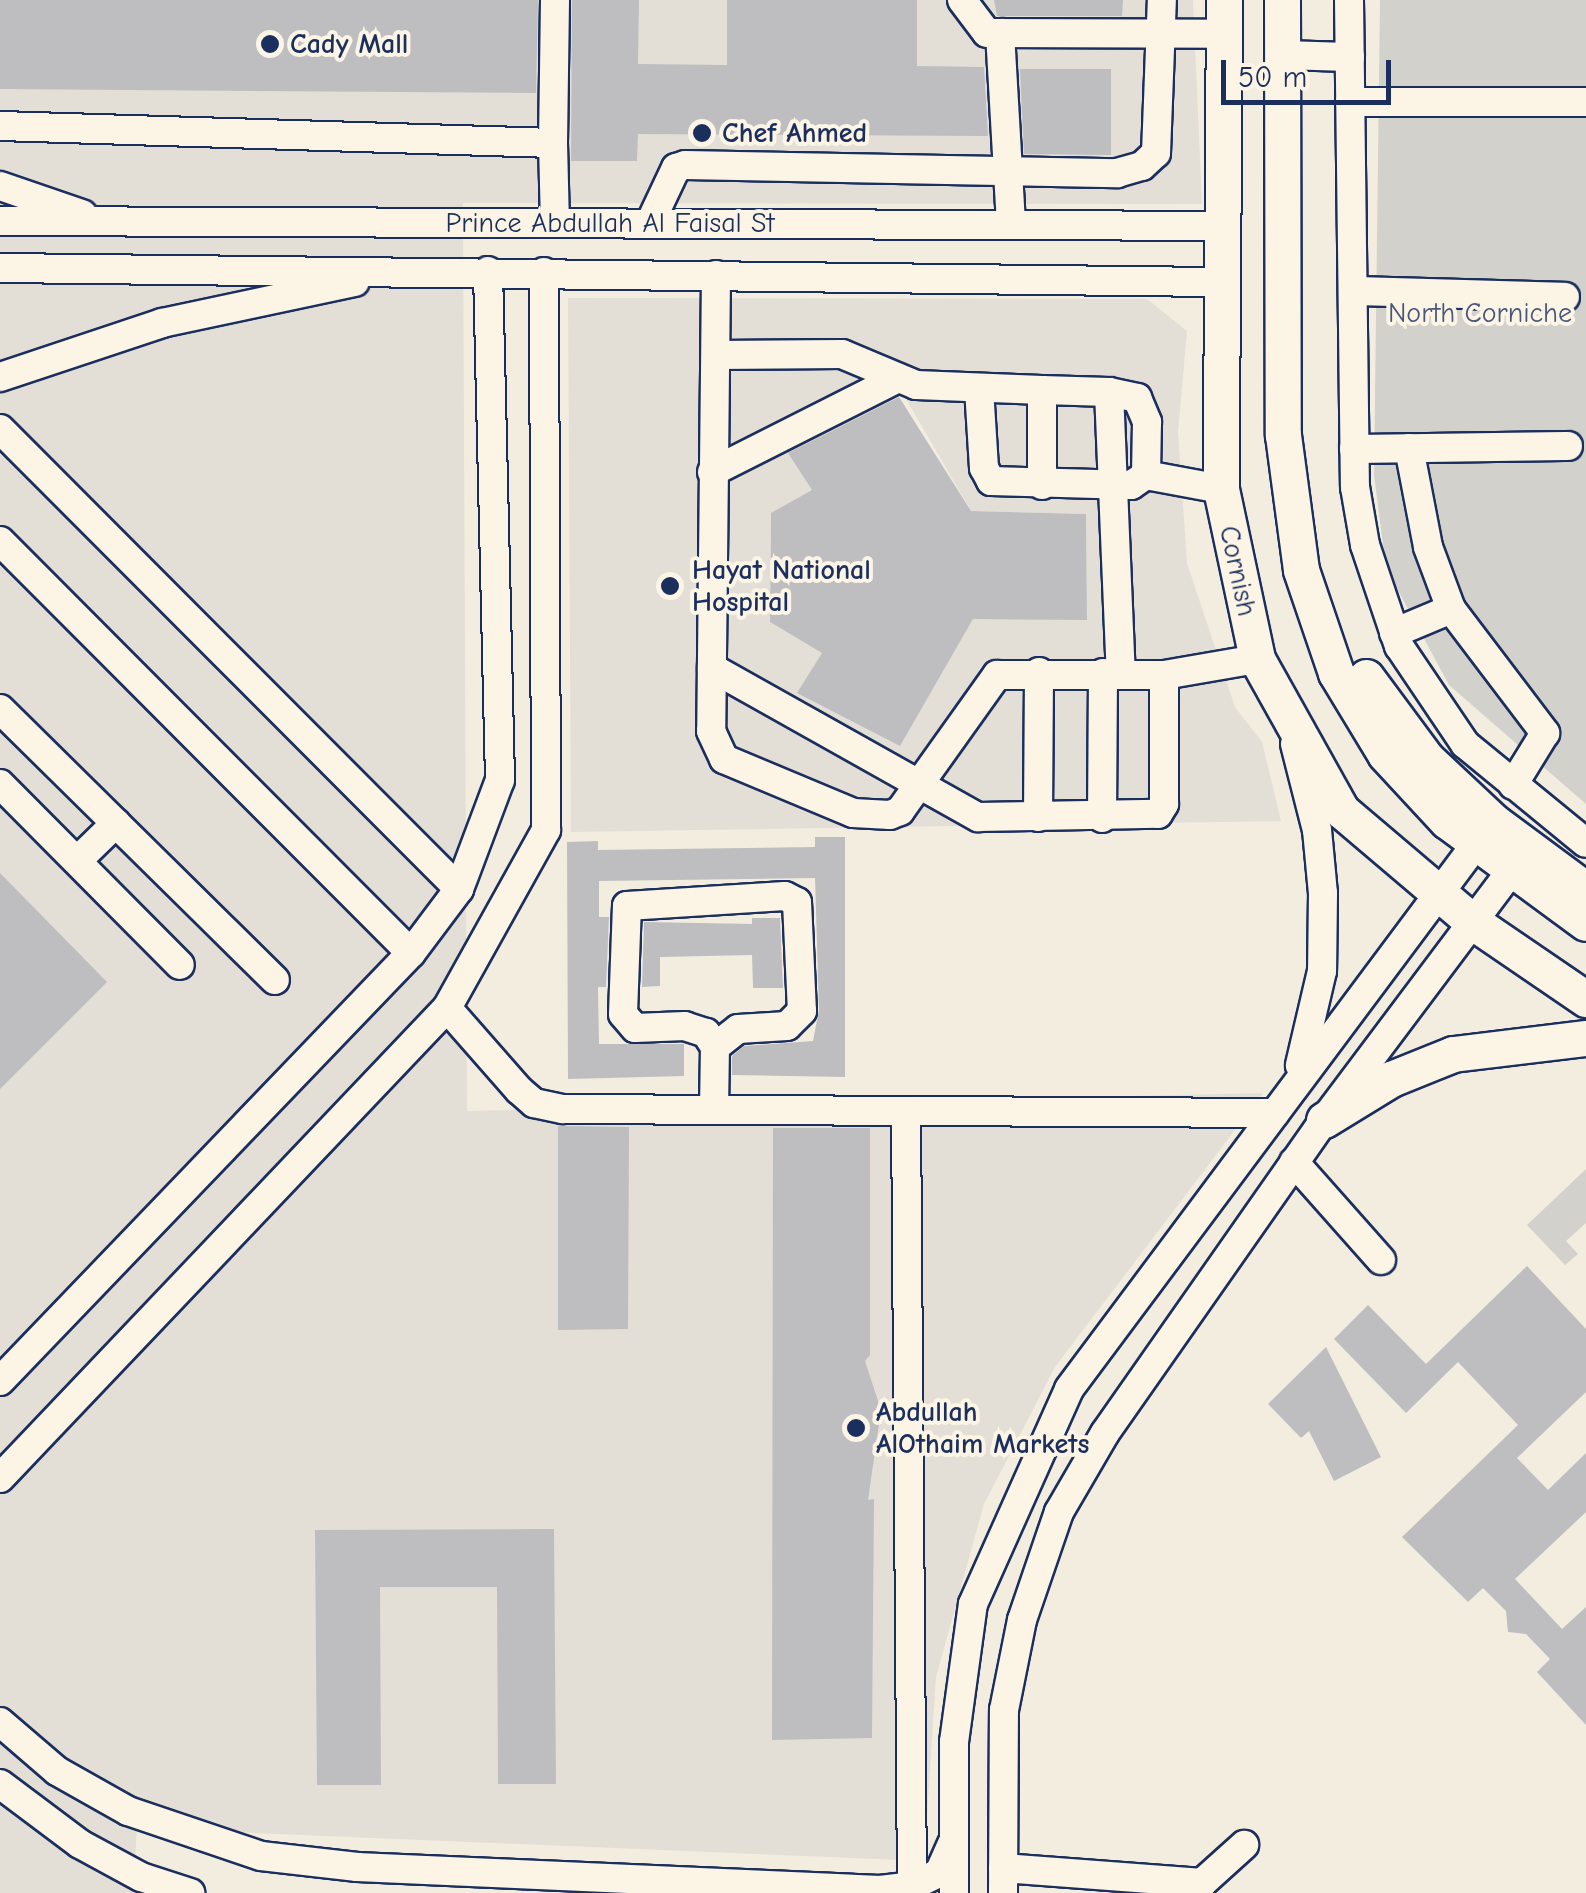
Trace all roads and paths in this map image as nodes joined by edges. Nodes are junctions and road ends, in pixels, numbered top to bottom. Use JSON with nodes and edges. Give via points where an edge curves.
{"nodes":[{"id":1,"x":555,"y":0,"type":"edge"},
{"id":2,"x":962,"y":0,"type":"edge"},
{"id":3,"x":1162,"y":0,"type":"edge"},
{"id":4,"x":1282,"y":0,"type":"edge"},
{"id":5,"x":1349,"y":0,"type":"edge"},
{"id":6,"x":1224,"y":17,"type":"edge"},
{"id":7,"x":1000,"y":33,"type":"junction"},
{"id":8,"x":1160,"y":33,"type":"junction"},
{"id":9,"x":1282,"y":55,"type":"junction"},
{"id":10,"x":1350,"y":57,"type":"junction"},
{"id":11,"x":1350,"y":102,"type":"junction"},
{"id":12,"x":1586,"y":102,"type":"edge"},
{"id":13,"x":0,"y":126,"type":"edge"},
{"id":14,"x":554,"y":143,"type":"junction"},
{"id":15,"x":1008,"y":171,"type":"junction"},
{"id":16,"x":0,"y":186,"type":"edge"},
{"id":17,"x":0,"y":220,"type":"edge"},
{"id":18,"x":102,"y":221,"type":"junction"},
{"id":19,"x":555,"y":223,"type":"junction"},
{"id":20,"x":650,"y":223,"type":"junction"},
{"id":21,"x":1011,"y":224,"type":"junction"},
{"id":22,"x":1220,"y":226,"type":"junction"},
{"id":23,"x":0,"y":268,"type":"edge"},
{"id":24,"x":414,"y":270,"type":"junction"},
{"id":25,"x":488,"y":272,"type":"junction"},
{"id":26,"x":544,"y":272,"type":"junction"},
{"id":27,"x":716,"y":275,"type":"junction"},
{"id":28,"x":1219,"y":282,"type":"junction"},
{"id":29,"x":1352,"y":291,"type":"junction"},
{"id":30,"x":1565,"y":296,"type":"dead end"},
{"id":31,"x":716,"y":356,"type":"junction"},
{"id":32,"x":0,"y":378,"type":"edge"},
{"id":33,"x":898,"y":378,"type":"junction"},
{"id":34,"x":979,"y":388,"type":"junction"},
{"id":35,"x":1042,"y":390,"type":"junction"},
{"id":36,"x":1109,"y":392,"type":"junction"},
{"id":37,"x":0,"y":428,"type":"edge"},
{"id":38,"x":1568,"y":446,"type":"dead end"},
{"id":39,"x":1410,"y":448,"type":"junction"},
{"id":40,"x":1354,"y":449,"type":"junction"},
{"id":41,"x":712,"y":472,"type":"junction"},
{"id":42,"x":1146,"y":475,"type":"junction"},
{"id":43,"x":1042,"y":484,"type":"junction"},
{"id":44,"x":1115,"y":485,"type":"junction"},
{"id":45,"x":1221,"y":489,"type":"junction"},
{"id":46,"x":1292,"y":491,"type":"junction"},
{"id":47,"x":0,"y":541,"type":"edge"},
{"id":48,"x":1451,"y":609,"type":"junction"},
{"id":49,"x":1394,"y":633,"type":"junction"},
{"id":50,"x":1257,"y":659,"type":"junction"},
{"id":51,"x":712,"y":668,"type":"junction"},
{"id":52,"x":1038,"y":672,"type":"junction"},
{"id":53,"x":1112,"y":674,"type":"junction"},
{"id":54,"x":1164,"y":674,"type":"junction"},
{"id":55,"x":0,"y":709,"type":"edge"},
{"id":56,"x":1291,"y":728,"type":"junction"},
{"id":57,"x":0,"y":784,"type":"edge"},
{"id":58,"x":1513,"y":784,"type":"junction"},
{"id":59,"x":917,"y":787,"type":"junction"},
{"id":60,"x":1038,"y":817,"type":"junction"},
{"id":61,"x":1102,"y":818,"type":"junction"},
{"id":62,"x":116,"y":823,"type":"junction"},
{"id":63,"x":1586,"y":843,"type":"edge"},
{"id":64,"x":1476,"y":844,"type":"junction"},
{"id":65,"x":78,"y":860,"type":"junction"},
{"id":66,"x":1511,"y":871,"type":"junction"},
{"id":67,"x":460,"y":890,"type":"junction"},
{"id":68,"x":1586,"y":890,"type":"edge"},
{"id":69,"x":1438,"y":895,"type":"junction"},
{"id":70,"x":1473,"y":922,"type":"junction"},
{"id":71,"x":1586,"y":923,"type":"edge"},
{"id":72,"x":412,"y":953,"type":"junction"},
{"id":73,"x":180,"y":965,"type":"dead end"},
{"id":74,"x":275,"y":980,"type":"dead end"},
{"id":75,"x":1586,"y":999,"type":"edge"},
{"id":76,"x":447,"y":1008,"type":"junction"},
{"id":77,"x":1586,"y":1038,"type":"edge"},
{"id":78,"x":714,"y":1047,"type":"junction"},
{"id":79,"x":1283,"y":1102,"type":"junction"},
{"id":80,"x":714,"y":1110,"type":"junction"},
{"id":81,"x":906,"y":1111,"type":"junction"},
{"id":82,"x":1324,"y":1120,"type":"junction"},
{"id":83,"x":1294,"y":1162,"type":"junction"},
{"id":84,"x":1381,"y":1260,"type":"dead end"},
{"id":85,"x":0,"y":1381,"type":"edge"},
{"id":86,"x":0,"y":1478,"type":"edge"},
{"id":87,"x":0,"y":1722,"type":"edge"},
{"id":88,"x":0,"y":1784,"type":"edge"},
{"id":89,"x":954,"y":1838,"type":"junction"},
{"id":90,"x":1244,"y":1845,"type":"dead end"},
{"id":91,"x":1003,"y":1880,"type":"edge"},
{"id":92,"x":141,"y":1885,"type":"edge"},
{"id":93,"x":912,"y":1890,"type":"edge"},
{"id":94,"x":190,"y":1893,"type":"edge"},
{"id":95,"x":954,"y":1893,"type":"edge"}],
"edges":[{"from":1,"to":14,"type":"street"},
{"from":2,"to":7,"type":"street","via":[[972,21],[986,33]]},
{"from":3,"to":8,"type":"street"},
{"from":4,"to":9,"type":"main road"},
{"from":5,"to":10,"type":"street"},
{"from":6,"to":8,"type":"street"},
{"from":6,"to":22,"type":"main road","name":"Cornish"},
{"from":7,"to":8,"type":"street"},
{"from":7,"to":15,"type":"street"},
{"from":8,"to":15,"type":"street","via":[[1156,153],[1117,173]]},
{"from":9,"to":10,"type":"street"},
{"from":9,"to":46,"type":"main road","via":[[1283,435]]},
{"from":10,"to":11,"type":"street"},
{"from":11,"to":12,"type":"street"},
{"from":11,"to":29,"type":"street"},
{"from":13,"to":14,"type":"street"},
{"from":14,"to":19,"type":"street"},
{"from":15,"to":20,"type":"street","via":[[685,165],[676,168]]},
{"from":15,"to":21,"type":"street"},
{"from":16,"to":18,"type":"street"},
{"from":17,"to":18,"type":"street","name":"Prince Abdullah Al Faisal St"},
{"from":18,"to":19,"type":"street","name":"Prince Abdullah Al Faisal St"},
{"from":19,"to":20,"type":"street","name":"Prince Abdullah Al Faisal St"},
{"from":20,"to":21,"type":"street","name":"Prince Abdullah Al Faisal St"},
{"from":21,"to":22,"type":"street","name":"Prince Abdullah Al Faisal St"},
{"from":22,"to":28,"type":"main road","name":"Cornish"},
{"from":23,"to":24,"type":"street","name":"Prince Abdullah Al Faisal St"},
{"from":24,"to":25,"type":"street","name":"Prince Abdullah Al Faisal St"},
{"from":24,"to":32,"type":"street","via":[[162,322]]},
{"from":25,"to":26,"type":"street","name":"Prince Abdullah Al Faisal St"},
{"from":25,"to":67,"type":"street","via":[[500,780]]},
{"from":26,"to":27,"type":"street","name":"Prince Abdullah Al Faisal St"},
{"from":26,"to":76,"type":"street","via":[[546,830]]},
{"from":27,"to":28,"type":"street","name":"Prince Abdullah Al Faisal St"},
{"from":27,"to":31,"type":"street"},
{"from":28,"to":45,"type":"main road","name":"Cornish"},
{"from":29,"to":30,"type":"street"},
{"from":29,"to":40,"type":"street"},
{"from":31,"to":33,"type":"street","via":[[842,354]]},
{"from":31,"to":41,"type":"street"},
{"from":33,"to":34,"type":"street"},
{"from":33,"to":41,"type":"street"},
{"from":34,"to":35,"type":"street"},
{"from":34,"to":43,"type":"street","via":[[984,468],[992,481]]},
{"from":35,"to":36,"type":"street"},
{"from":35,"to":43,"type":"street"},
{"from":36,"to":42,"type":"street","via":[[1137,398],[1144,409]]},
{"from":36,"to":44,"type":"street"},
{"from":37,"to":67,"type":"street"},
{"from":38,"to":39,"type":"street"},
{"from":39,"to":40,"type":"street"},
{"from":39,"to":48,"type":"street","via":[[1428,547]]},
{"from":40,"to":49,"type":"street","via":[[1364,545]]},
{"from":41,"to":51,"type":"street"},
{"from":42,"to":44,"type":"street","via":[[1140,483]]},
{"from":42,"to":45,"type":"street"},
{"from":43,"to":44,"type":"street"},
{"from":44,"to":53,"type":"street"},
{"from":45,"to":50,"type":"main road","name":"Cornish"},
{"from":46,"to":64,"type":"main road","via":[[1301,570],[1336,673],[1386,754]]},
{"from":46,"to":68,"type":"main road","via":[[1320,579],[1384,708],[1493,821]]},
{"from":47,"to":72,"type":"street"},
{"from":48,"to":49,"type":"street"},
{"from":48,"to":58,"type":"street","via":[[1545,732]]},
{"from":49,"to":58,"type":"street","via":[[1464,744]]},
{"from":50,"to":54,"type":"street"},
{"from":50,"to":56,"type":"main road","name":"Cornish"},
{"from":51,"to":59,"type":"street"},
{"from":51,"to":59,"type":"street","via":[[711,731],[724,758],[872,816],[900,811]]},
{"from":52,"to":53,"type":"street"},
{"from":52,"to":59,"type":"street","via":[[998,674]]},
{"from":52,"to":60,"type":"street"},
{"from":53,"to":54,"type":"street"},
{"from":53,"to":61,"type":"street"},
{"from":54,"to":61,"type":"street","via":[[1164,804],[1144,819]]},
{"from":55,"to":62,"type":"street"},
{"from":56,"to":69,"type":"main road","name":"Cornish","via":[[1342,810]]},
{"from":56,"to":79,"type":"street","via":[[1317,830],[1323,894],[1313,1027]]},
{"from":57,"to":65,"type":"street"},
{"from":58,"to":63,"type":"street"},
{"from":59,"to":60,"type":"street","via":[[962,813]]},
{"from":60,"to":61,"type":"street"},
{"from":62,"to":65,"type":"street"},
{"from":62,"to":74,"type":"street"},
{"from":64,"to":66,"type":"main road"},
{"from":64,"to":69,"type":"street"},
{"from":65,"to":73,"type":"street"},
{"from":66,"to":70,"type":"street"},
{"from":66,"to":71,"type":"main road"},
{"from":67,"to":72,"type":"street"},
{"from":69,"to":70,"type":"main road","name":"Cornish"},
{"from":69,"to":79,"type":"street"},
{"from":70,"to":75,"type":"main road","name":"Cornish"},
{"from":70,"to":82,"type":"street"},
{"from":72,"to":85,"type":"street"},
{"from":76,"to":80,"type":"street","via":[[534,1103]]},
{"from":76,"to":86,"type":"street"},
{"from":77,"to":82,"type":"main road","via":[[1453,1054],[1391,1079]]},
{"from":78,"to":78,"type":"street","via":[[697,1028],[627,1022],[627,906],[784,896],[797,902],[802,1011],[787,1026],[738,1030]]},
{"from":78,"to":80,"type":"street"},
{"from":79,"to":81,"type":"street"},
{"from":79,"to":89,"type":"street","via":[[1069,1389],[1015,1499],[973,1604],[954,1742]]},
{"from":80,"to":81,"type":"street"},
{"from":81,"to":93,"type":"street"},
{"from":82,"to":83,"type":"street"},
{"from":83,"to":84,"type":"street"},
{"from":83,"to":91,"type":"street","via":[[1104,1433],[1059,1512],[1022,1620],[1004,1710]]},
{"from":87,"to":93,"type":"street","via":[[57,1770],[128,1811],[261,1856],[357,1867]]},
{"from":88,"to":92,"type":"street"},
{"from":89,"to":93,"type":"street","via":[[939,1873]]},
{"from":89,"to":95,"type":"street"},
{"from":90,"to":91,"type":"street","via":[[1202,1884]]},
{"from":92,"to":94,"type":"street"}]}
